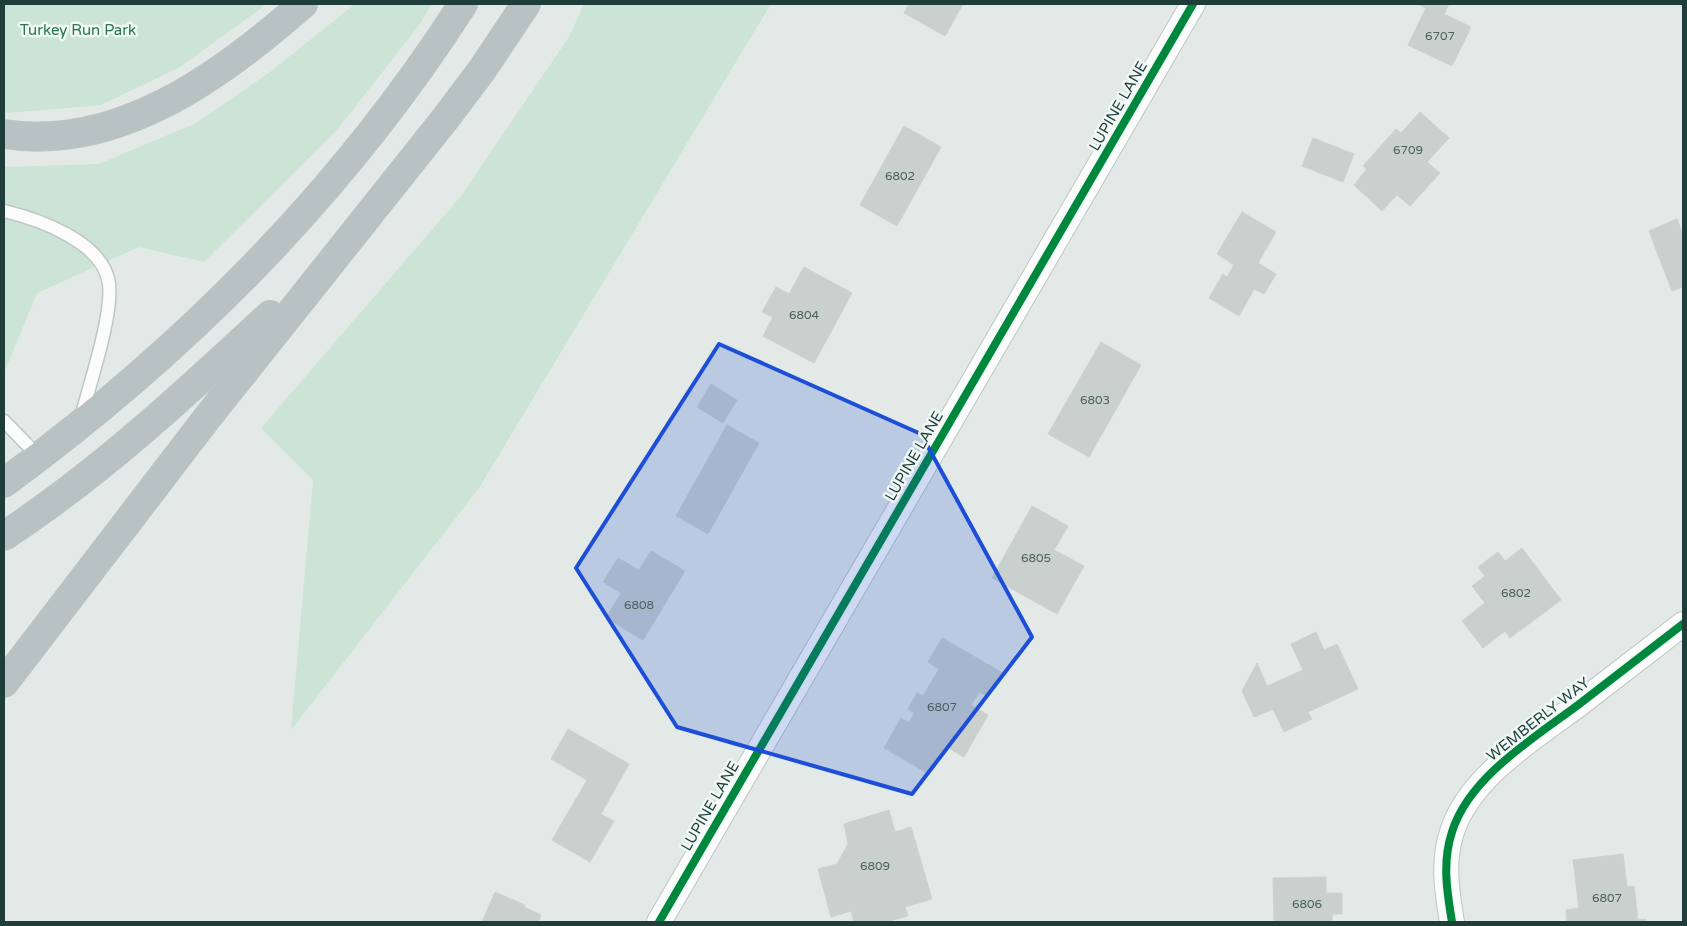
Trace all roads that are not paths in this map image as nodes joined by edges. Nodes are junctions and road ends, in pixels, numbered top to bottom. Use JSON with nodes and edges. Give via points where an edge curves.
{"nodes":[{"id":1,"x":303,"y":4,"type":"edge"},
{"id":2,"x":464,"y":4,"type":"edge"},
{"id":3,"x":526,"y":4,"type":"edge"},
{"id":4,"x":1193,"y":4,"type":"edge"},
{"id":5,"x":4,"y":134,"type":"edge"},
{"id":6,"x":370,"y":210,"type":"junction"},
{"id":7,"x":4,"y":211,"type":"edge"},
{"id":8,"x":4,"y":421,"type":"edge"},
{"id":9,"x":78,"y":428,"type":"junction"},
{"id":10,"x":39,"y":457,"type":"junction"},
{"id":11,"x":4,"y":483,"type":"edge"},
{"id":12,"x":4,"y":536,"type":"edge"},
{"id":13,"x":1683,"y":624,"type":"edge"},
{"id":14,"x":4,"y":683,"type":"edge"},
{"id":15,"x":659,"y":922,"type":"edge"},
{"id":16,"x":1452,"y":922,"type":"edge"}],
"edges":[{"from":1,"to":5,"type":"highway","via":[[266,36],[208,78],[153,110],[68,135]]},
{"from":2,"to":9,"type":"highway","via":[[386,117],[336,178],[241,280],[164,355]]},
{"from":3,"to":6,"type":"highway","via":[[445,119]]},
{"from":4,"to":15,"type":"street","name":"LUPINE LANE"},
{"from":6,"to":12,"type":"highway","via":[[272,313],[197,383],[112,456]]},
{"from":6,"to":14,"type":"highway","via":[[106,547]]},
{"from":7,"to":9,"type":"lane","via":[[52,226],[73,239],[101,265],[109,282],[103,332]]},
{"from":8,"to":10,"type":"lane"},
{"from":9,"to":10,"type":"highway"},
{"from":10,"to":11,"type":"highway"},
{"from":13,"to":16,"type":"street","name":"WEMBERLY WAY","via":[[1507,759],[1473,793],[1452,831],[1447,854],[1446,887]]}]}
